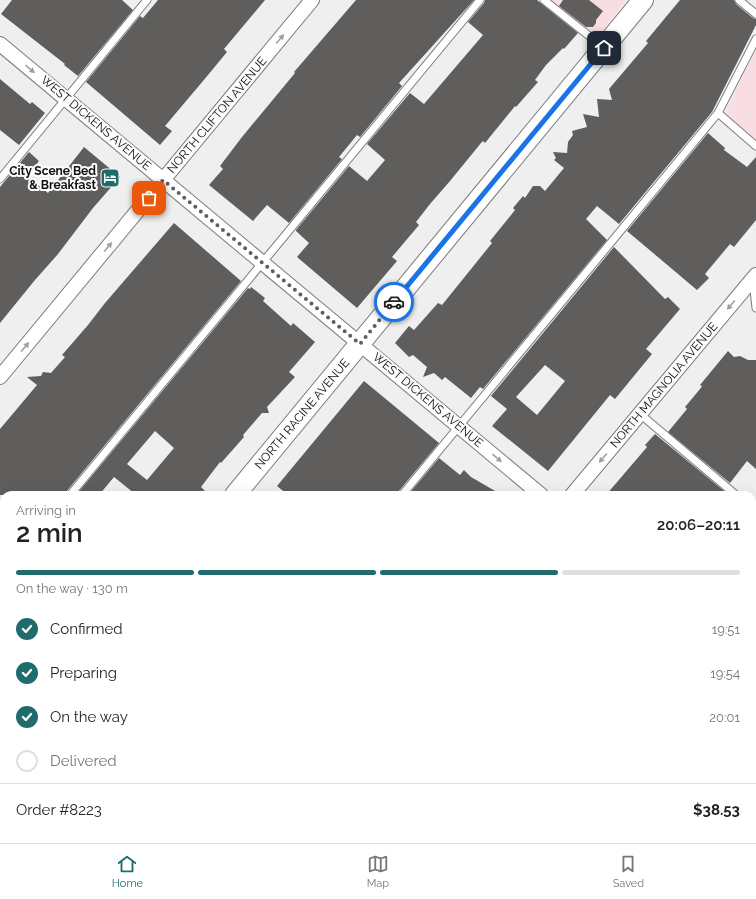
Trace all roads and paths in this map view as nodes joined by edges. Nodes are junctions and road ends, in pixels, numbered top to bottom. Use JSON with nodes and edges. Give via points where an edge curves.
{"nodes":[{"id":1,"x":147,"y":0,"type":"edge"},
{"id":2,"x":312,"y":0,"type":"edge"},
{"id":3,"x":480,"y":0,"type":"edge"},
{"id":4,"x":544,"y":0,"type":"edge"},
{"id":5,"x":643,"y":0,"type":"edge"},
{"id":6,"x":739,"y":0,"type":"edge"},
{"id":7,"x":756,"y":14,"type":"edge"},
{"id":8,"x":756,"y":39,"type":"edge"},
{"id":9,"x":0,"y":44,"type":"edge"},
{"id":10,"x":604,"y":48,"type":"junction"},
{"id":11,"x":66,"y":99,"type":"junction"},
{"id":12,"x":718,"y":113,"type":"junction"},
{"id":13,"x":756,"y":146,"type":"edge"},
{"id":14,"x":0,"y":179,"type":"edge"},
{"id":15,"x":163,"y":180,"type":"junction"},
{"id":16,"x":263,"y":262,"type":"junction"},
{"id":17,"x":755,"y":276,"type":"edge"},
{"id":18,"x":756,"y":308,"type":"edge"},
{"id":19,"x":360,"y":344,"type":"junction"},
{"id":20,"x":0,"y":377,"type":"edge"},
{"id":21,"x":640,"y":414,"type":"junction"},
{"id":22,"x":459,"y":426,"type":"junction"},
{"id":23,"x":73,"y":491,"type":"edge"},
{"id":24,"x":238,"y":491,"type":"edge"},
{"id":25,"x":405,"y":491,"type":"edge"},
{"id":26,"x":537,"y":491,"type":"edge"},
{"id":27,"x":575,"y":491,"type":"edge"},
{"id":28,"x":731,"y":491,"type":"edge"}],
"edges":[{"from":1,"to":11,"type":"lane"},
{"from":15,"to":2,"type":"street","name":"NORTH CLIFTON AVENUE","one_way":true},
{"from":3,"to":16,"type":"lane"},
{"from":4,"to":10,"type":"lane"},
{"from":5,"to":10,"type":"street","name":"NORTH RACINE AVENUE"},
{"from":6,"to":7,"type":"lane"},
{"from":8,"to":12,"type":"lane"},
{"from":9,"to":11,"type":"street","name":"WEST DICKENS AVENUE","one_way":true},
{"from":10,"to":19,"type":"street","name":"NORTH RACINE AVENUE"},
{"from":11,"to":14,"type":"lane"},
{"from":11,"to":15,"type":"street","name":"WEST DICKENS AVENUE"},
{"from":12,"to":13,"type":"lane"},
{"from":12,"to":22,"type":"lane"},
{"from":15,"to":16,"type":"street","name":"WEST DICKENS AVENUE"},
{"from":20,"to":15,"type":"street","name":"NORTH CLIFTON AVENUE","one_way":true},
{"from":16,"to":19,"type":"street","name":"WEST DICKENS AVENUE"},
{"from":16,"to":23,"type":"lane"},
{"from":17,"to":18,"type":"lane"},
{"from":17,"to":21,"type":"street","name":"NORTH MAGNOLIA AVENUE","one_way":true},
{"from":19,"to":22,"type":"street","name":"WEST DICKENS AVENUE"},
{"from":19,"to":24,"type":"street","name":"NORTH RACINE AVENUE"},
{"from":21,"to":27,"type":"street","name":"NORTH MAGNOLIA AVENUE","one_way":true},
{"from":21,"to":28,"type":"lane"},
{"from":22,"to":25,"type":"lane"},
{"from":22,"to":26,"type":"street","name":"WEST DICKENS AVENUE","one_way":true}]}
